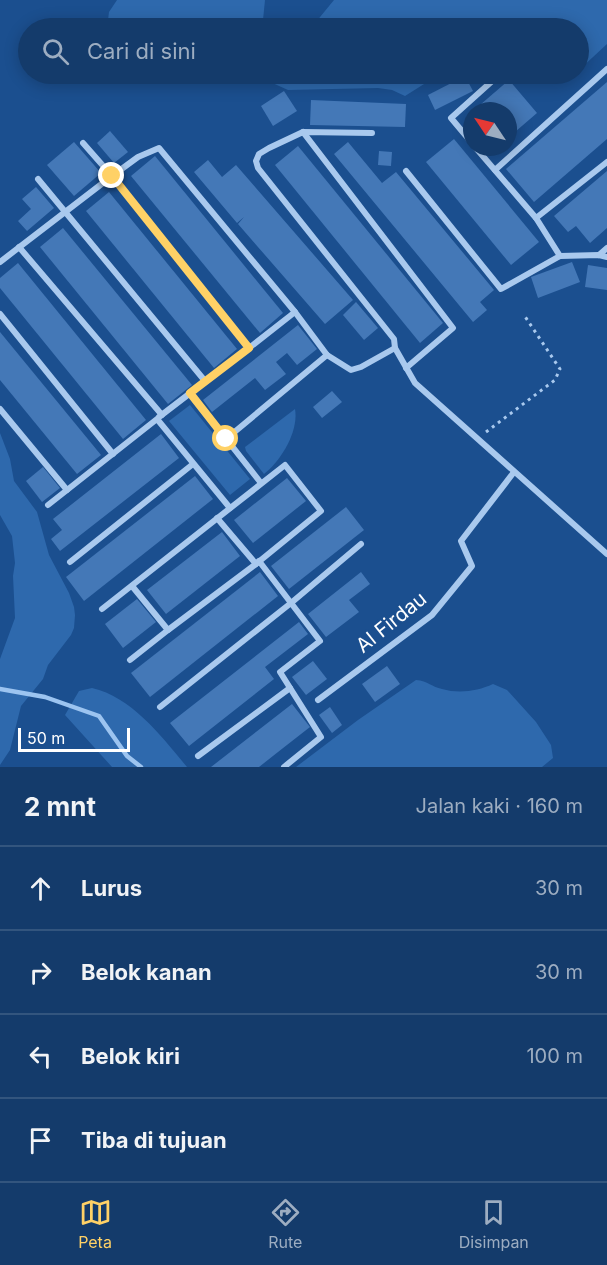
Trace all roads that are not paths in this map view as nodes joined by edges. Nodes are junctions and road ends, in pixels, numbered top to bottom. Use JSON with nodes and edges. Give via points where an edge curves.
{"nodes":[{"id":1,"x":607,"y":69,"type":"edge"},
{"id":2,"x":489,"y":84,"type":"edge"},
{"id":3,"x":469,"y":102,"type":"edge"},
{"id":4,"x":463,"y":107,"type":"edge"},
{"id":5,"x":303,"y":132,"type":"junction"},
{"id":6,"x":463,"y":132,"type":"edge"},
{"id":7,"x":372,"y":133,"type":"dead end"},
{"id":8,"x":83,"y":143,"type":"dead end"},
{"id":9,"x":482,"y":156,"type":"edge"},
{"id":10,"x":607,"y":162,"type":"edge"},
{"id":11,"x":406,"y":171,"type":"dead end"},
{"id":12,"x":495,"y":171,"type":"junction"},
{"id":13,"x":112,"y":176,"type":"junction"},
{"id":14,"x":38,"y":179,"type":"dead end"},
{"id":15,"x":66,"y":212,"type":"junction"},
{"id":16,"x":536,"y":218,"type":"junction"},
{"id":17,"x":19,"y":247,"type":"junction"},
{"id":18,"x":607,"y":248,"type":"edge"},
{"id":19,"x":599,"y":255,"type":"junction"},
{"id":20,"x":560,"y":256,"type":"junction"},
{"id":21,"x":607,"y":257,"type":"edge"},
{"id":22,"x":0,"y":262,"type":"edge"},
{"id":23,"x":295,"y":312,"type":"junction"},
{"id":24,"x":0,"y":314,"type":"edge"},
{"id":25,"x":249,"y":348,"type":"junction"},
{"id":26,"x":395,"y":348,"type":"junction"},
{"id":27,"x":327,"y":355,"type":"junction"},
{"id":28,"x":406,"y":368,"type":"junction"},
{"id":29,"x":205,"y":381,"type":"junction"},
{"id":30,"x":190,"y":393,"type":"junction"},
{"id":31,"x":0,"y":409,"type":"edge"},
{"id":32,"x":159,"y":417,"type":"junction"},
{"id":33,"x":226,"y":439,"type":"junction"},
{"id":34,"x":113,"y":454,"type":"junction"},
{"id":35,"x":193,"y":464,"type":"junction"},
{"id":36,"x":514,"y":472,"type":"junction"},
{"id":37,"x":261,"y":483,"type":"junction"},
{"id":38,"x":67,"y":490,"type":"junction"},
{"id":39,"x":48,"y":505,"type":"dead end"},
{"id":40,"x":230,"y":508,"type":"junction"},
{"id":41,"x":217,"y":518,"type":"junction"},
{"id":42,"x":361,"y":544,"type":"dead end"},
{"id":43,"x":607,"y":554,"type":"edge"},
{"id":44,"x":70,"y":562,"type":"dead end"},
{"id":45,"x":257,"y":562,"type":"junction"},
{"id":46,"x":132,"y":586,"type":"junction"},
{"id":47,"x":291,"y":603,"type":"junction"},
{"id":48,"x":102,"y":609,"type":"dead end"},
{"id":49,"x":168,"y":630,"type":"junction"},
{"id":50,"x":130,"y":660,"type":"dead end"},
{"id":51,"x":290,"y":688,"type":"junction"},
{"id":52,"x":318,"y":700,"type":"dead end"},
{"id":53,"x":160,"y":707,"type":"dead end"},
{"id":54,"x":198,"y":756,"type":"dead end"},
{"id":55,"x":284,"y":767,"type":"edge"}],
"edges":[{"from":1,"to":12,"type":"street"},
{"from":2,"to":3,"type":"street"},
{"from":4,"to":6,"type":"street","via":[[451,118]]},
{"from":5,"to":7,"type":"street"},
{"from":5,"to":26,"type":"street","via":[[259,154],[258,168],[394,339]]},
{"from":5,"to":28,"type":"street","via":[[453,328]]},
{"from":8,"to":13,"type":"street"},
{"from":9,"to":12,"type":"street"},
{"from":10,"to":16,"type":"street"},
{"from":11,"to":20,"type":"street","via":[[501,289]]},
{"from":12,"to":16,"type":"street"},
{"from":13,"to":15,"type":"street"},
{"from":13,"to":23,"type":"street","via":[[138,157],[159,148]]},
{"from":13,"to":25,"type":"street"},
{"from":14,"to":15,"type":"street"},
{"from":15,"to":17,"type":"street"},
{"from":15,"to":29,"type":"street"},
{"from":16,"to":20,"type":"street"},
{"from":17,"to":22,"type":"street"},
{"from":17,"to":32,"type":"street"},
{"from":18,"to":19,"type":"street"},
{"from":19,"to":20,"type":"street"},
{"from":19,"to":21,"type":"street"},
{"from":23,"to":25,"type":"street"},
{"from":23,"to":27,"type":"street"},
{"from":24,"to":34,"type":"street"},
{"from":25,"to":29,"type":"street"},
{"from":26,"to":27,"type":"street","via":[[351,369]]},
{"from":26,"to":28,"type":"street"},
{"from":27,"to":33,"type":"street"},
{"from":28,"to":36,"type":"street","via":[[416,383]]},
{"from":29,"to":30,"type":"street"},
{"from":30,"to":32,"type":"street"},
{"from":30,"to":33,"type":"street"},
{"from":31,"to":38,"type":"street"},
{"from":32,"to":34,"type":"street"},
{"from":32,"to":35,"type":"street"},
{"from":33,"to":37,"type":"street"},
{"from":34,"to":38,"type":"street"},
{"from":35,"to":40,"type":"street"},
{"from":35,"to":44,"type":"street"},
{"from":36,"to":43,"type":"street"},
{"from":36,"to":52,"type":"street","name":"Al Firdau","via":[[461,541],[472,566],[432,615]]},
{"from":37,"to":40,"type":"street"},
{"from":37,"to":45,"type":"street","via":[[285,465],[321,511]]},
{"from":38,"to":39,"type":"street"},
{"from":40,"to":41,"type":"street"},
{"from":41,"to":45,"type":"street"},
{"from":41,"to":46,"type":"street"},
{"from":42,"to":47,"type":"street"},
{"from":45,"to":47,"type":"street"},
{"from":45,"to":49,"type":"street"},
{"from":46,"to":48,"type":"street"},
{"from":46,"to":49,"type":"street"},
{"from":47,"to":51,"type":"street","via":[[320,641],[280,672]]},
{"from":47,"to":53,"type":"street"},
{"from":49,"to":50,"type":"street"},
{"from":51,"to":54,"type":"street"},
{"from":51,"to":55,"type":"street","via":[[321,737]]}]}
